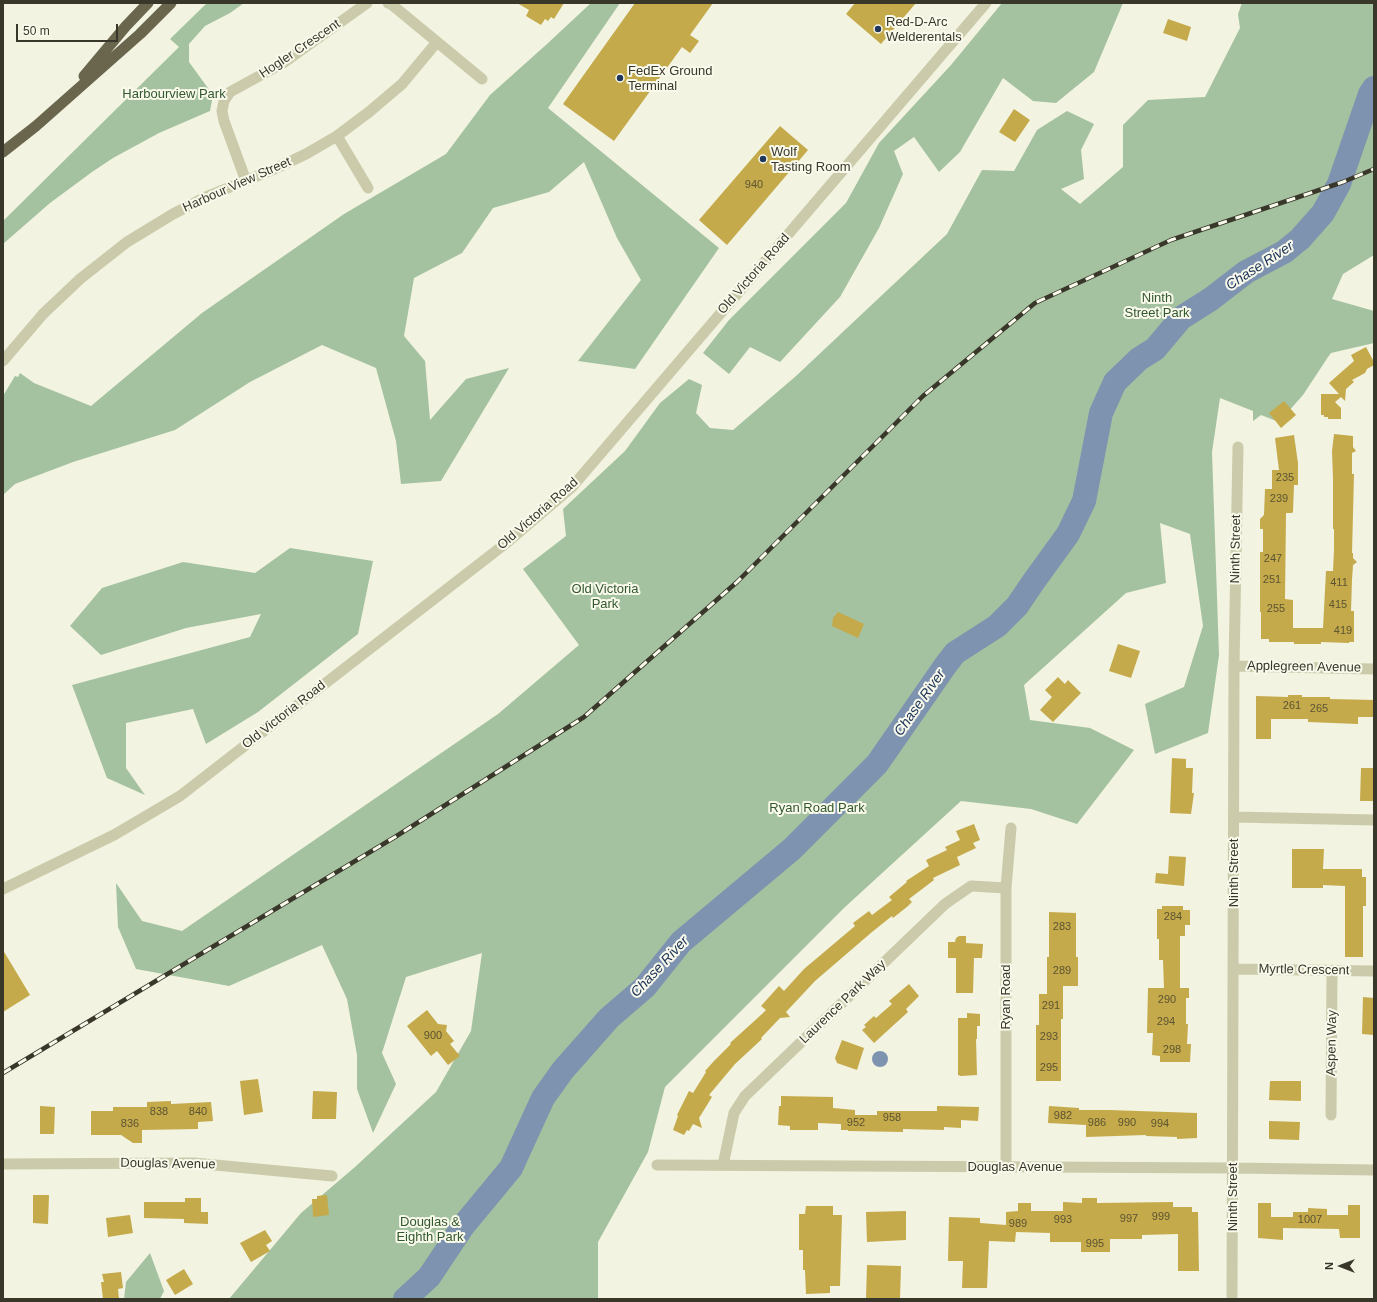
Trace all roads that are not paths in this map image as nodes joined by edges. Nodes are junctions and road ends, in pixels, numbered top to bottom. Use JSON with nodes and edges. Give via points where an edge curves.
{"nodes":[{"id":1,"x":148,"y":3,"type":"edge"},
{"id":2,"x":171,"y":3,"type":"edge"},
{"id":3,"x":367,"y":3,"type":"edge"},
{"id":4,"x":388,"y":3,"type":"edge"},
{"id":5,"x":986,"y":3,"type":"edge"},
{"id":6,"x":437,"y":42,"type":"junction"},
{"id":7,"x":482,"y":79,"type":"dead end"},
{"id":8,"x":59,"y":105,"type":"junction"},
{"id":9,"x":336,"y":136,"type":"junction"},
{"id":10,"x":3,"y":152,"type":"edge"},
{"id":11,"x":246,"y":181,"type":"junction"},
{"id":12,"x":368,"y":188,"type":"dead end"},
{"id":13,"x":3,"y":362,"type":"edge"},
{"id":14,"x":1238,"y":447,"type":"dead end"},
{"id":15,"x":1234,"y":666,"type":"junction"},
{"id":16,"x":1374,"y":668,"type":"edge"},
{"id":17,"x":1234,"y":817,"type":"junction"},
{"id":18,"x":1374,"y":820,"type":"edge"},
{"id":19,"x":1011,"y":828,"type":"dead end"},
{"id":20,"x":1006,"y":888,"type":"junction"},
{"id":21,"x":3,"y":889,"type":"edge"},
{"id":22,"x":1233,"y":969,"type":"junction"},
{"id":23,"x":1374,"y":970,"type":"edge"},
{"id":24,"x":1332,"y":971,"type":"junction"},
{"id":25,"x":1331,"y":1115,"type":"dead end"},
{"id":26,"x":3,"y":1164,"type":"edge"},
{"id":27,"x":657,"y":1165,"type":"dead end"},
{"id":28,"x":723,"y":1165,"type":"junction"},
{"id":29,"x":1006,"y":1167,"type":"junction"},
{"id":30,"x":1233,"y":1168,"type":"junction"},
{"id":31,"x":1374,"y":1170,"type":"edge"},
{"id":32,"x":332,"y":1176,"type":"dead end"},
{"id":33,"x":1232,"y":1299,"type":"edge"}],
"edges":[{"from":1,"to":8,"type":"highway"},
{"from":2,"to":8,"type":"highway","via":[[140,34]]},
{"from":3,"to":11,"type":"street","name":"Hogler Crescent","via":[[284,63],[230,92],[224,101],[222,111]]},
{"from":4,"to":6,"type":"street"},
{"from":5,"to":21,"type":"street","name":"Old Victoria Road","via":[[572,487],[505,544],[180,796],[114,835]]},
{"from":6,"to":7,"type":"street"},
{"from":6,"to":9,"type":"street","name":"Harbour View Street","via":[[402,84]]},
{"from":8,"to":10,"type":"highway"},
{"from":9,"to":11,"type":"street","name":"Harbour View Street","via":[[306,154]]},
{"from":9,"to":12,"type":"street"},
{"from":11,"to":13,"type":"street","name":"Harbour View Street","via":[[208,196],[127,242],[80,279],[43,314]]},
{"from":14,"to":15,"type":"street","name":"Ninth Street"},
{"from":15,"to":16,"type":"street","name":"Applegreen Avenue"},
{"from":15,"to":17,"type":"street","name":"Ninth Street"},
{"from":17,"to":18,"type":"street"},
{"from":17,"to":22,"type":"street","name":"Ninth Street"},
{"from":19,"to":20,"type":"street","name":"Ryan Road"},
{"from":20,"to":28,"type":"street","name":"Laurence Park Way","via":[[971,886],[945,904],[745,1096],[734,1113]]},
{"from":20,"to":29,"type":"street","name":"Ryan Road"},
{"from":22,"to":24,"type":"street","name":"Myrtle Crescent"},
{"from":22,"to":30,"type":"street","name":"Ninth Street"},
{"from":23,"to":24,"type":"street","name":"Myrtle Crescent"},
{"from":24,"to":25,"type":"street","name":"Aspen Way"},
{"from":26,"to":32,"type":"street","name":"Douglas Avenue","via":[[194,1163]]},
{"from":27,"to":28,"type":"street","name":"Douglas Avenue"},
{"from":28,"to":29,"type":"street","name":"Douglas Avenue"},
{"from":29,"to":30,"type":"street","name":"Douglas Avenue"},
{"from":30,"to":31,"type":"street","name":"Douglas Avenue"},
{"from":30,"to":33,"type":"street","name":"Ninth Street"}]}
